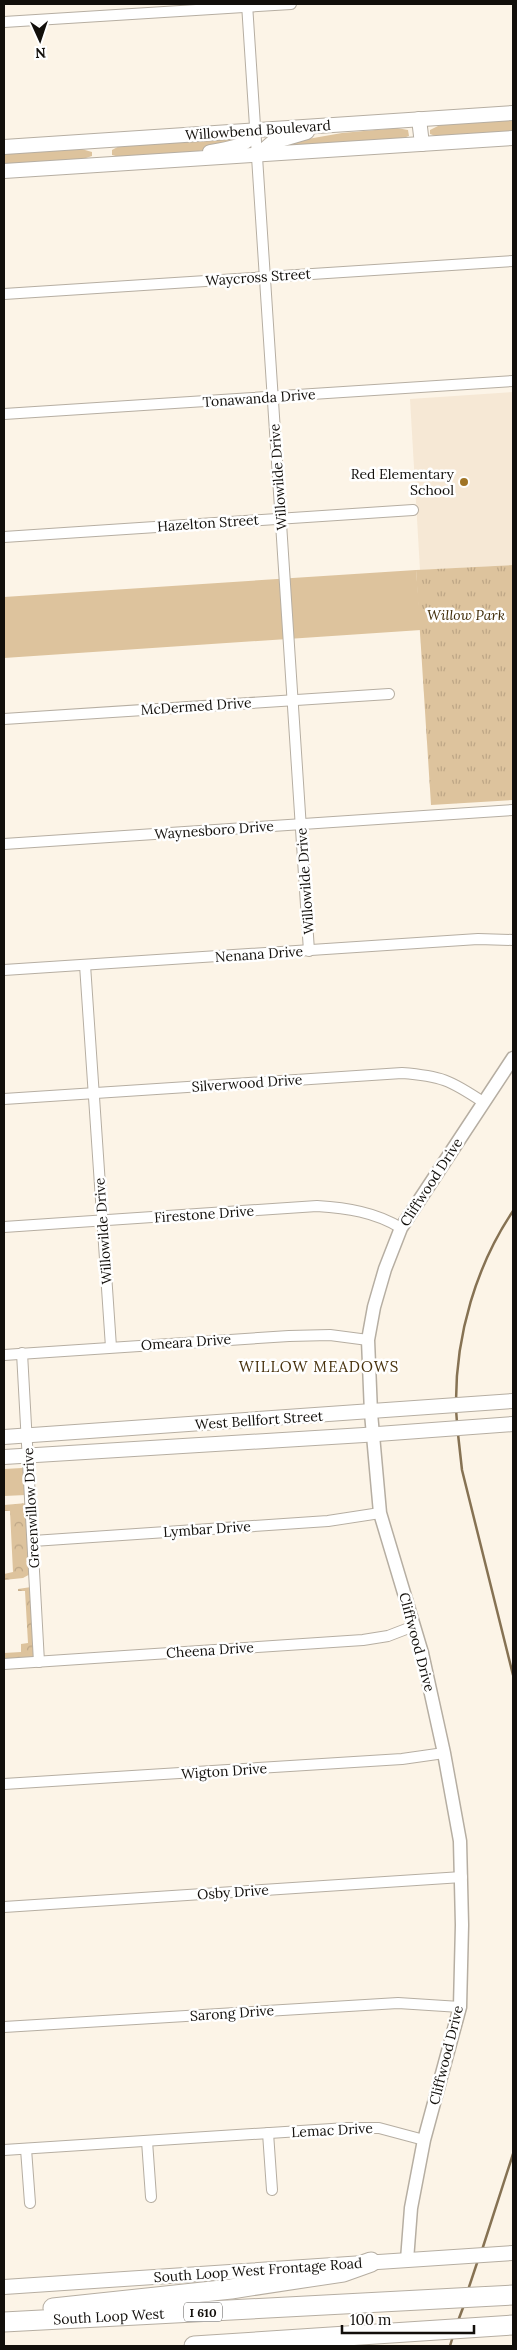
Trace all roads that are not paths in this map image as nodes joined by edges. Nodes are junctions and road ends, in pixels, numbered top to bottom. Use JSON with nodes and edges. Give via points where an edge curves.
{"nodes":[{"id":1,"x":291,"y":4,"type":"edge"},
{"id":2,"x":247,"y":5,"type":"edge"},
{"id":3,"x":4,"y":22,"type":"edge"},
{"id":4,"x":513,"y":113,"type":"edge"},
{"id":5,"x":419,"y":119,"type":"junction"},
{"id":6,"x":335,"y":125,"type":"junction"},
{"id":7,"x":256,"y":130,"type":"junction"},
{"id":8,"x":513,"y":138,"type":"edge"},
{"id":9,"x":100,"y":141,"type":"junction"},
{"id":10,"x":422,"y":144,"type":"junction"},
{"id":11,"x":4,"y":147,"type":"edge"},
{"id":12,"x":257,"y":156,"type":"junction"},
{"id":13,"x":168,"y":161,"type":"junction"},
{"id":14,"x":102,"y":165,"type":"junction"},
{"id":15,"x":4,"y":171,"type":"edge"},
{"id":16,"x":513,"y":260,"type":"edge"},
{"id":17,"x":265,"y":277,"type":"junction"},
{"id":18,"x":4,"y":294,"type":"edge"},
{"id":19,"x":513,"y":381,"type":"edge"},
{"id":20,"x":273,"y":397,"type":"junction"},
{"id":21,"x":4,"y":414,"type":"edge"},
{"id":22,"x":413,"y":510,"type":"dead end"},
{"id":23,"x":281,"y":519,"type":"junction"},
{"id":24,"x":4,"y":537,"type":"edge"},
{"id":25,"x":389,"y":694,"type":"dead end"},
{"id":26,"x":293,"y":700,"type":"junction"},
{"id":27,"x":4,"y":719,"type":"edge"},
{"id":28,"x":513,"y":810,"type":"edge"},
{"id":29,"x":301,"y":824,"type":"junction"},
{"id":30,"x":4,"y":844,"type":"edge"},
{"id":31,"x":513,"y":940,"type":"edge"},
{"id":32,"x":310,"y":951,"type":"junction"},
{"id":33,"x":85,"y":965,"type":"junction"},
{"id":34,"x":4,"y":970,"type":"edge"},
{"id":35,"x":513,"y":1058,"type":"edge"},
{"id":36,"x":94,"y":1093,"type":"junction"},
{"id":37,"x":4,"y":1099,"type":"edge"},
{"id":38,"x":483,"y":1102,"type":"junction"},
{"id":39,"x":103,"y":1221,"type":"junction"},
{"id":40,"x":4,"y":1227,"type":"edge"},
{"id":41,"x":401,"y":1228,"type":"junction"},
{"id":42,"x":368,"y":1340,"type":"junction"},
{"id":43,"x":112,"y":1347,"type":"junction"},
{"id":44,"x":22,"y":1354,"type":"junction"},
{"id":45,"x":4,"y":1355,"type":"edge"},
{"id":46,"x":513,"y":1401,"type":"edge"},
{"id":47,"x":371,"y":1413,"type":"junction"},
{"id":48,"x":200,"y":1424,"type":"junction"},
{"id":49,"x":513,"y":1424,"type":"edge"},
{"id":50,"x":373,"y":1435,"type":"junction"},
{"id":51,"x":26,"y":1436,"type":"junction"},
{"id":52,"x":4,"y":1437,"type":"edge"},
{"id":53,"x":203,"y":1445,"type":"junction"},
{"id":54,"x":27,"y":1456,"type":"junction"},
{"id":55,"x":4,"y":1457,"type":"edge"},
{"id":56,"x":380,"y":1513,"type":"junction"},
{"id":57,"x":33,"y":1541,"type":"junction"},
{"id":58,"x":414,"y":1626,"type":"junction"},
{"id":59,"x":40,"y":1662,"type":"junction"},
{"id":60,"x":4,"y":1664,"type":"edge"},
{"id":61,"x":444,"y":1753,"type":"junction"},
{"id":62,"x":4,"y":1784,"type":"edge"},
{"id":63,"x":462,"y":1876,"type":"junction"},
{"id":64,"x":4,"y":1906,"type":"edge"},
{"id":65,"x":460,"y":2007,"type":"junction"},
{"id":66,"x":4,"y":2028,"type":"edge"},
{"id":67,"x":268,"y":2133,"type":"junction"},
{"id":68,"x":424,"y":2140,"type":"junction"},
{"id":69,"x":147,"y":2141,"type":"junction"},
{"id":70,"x":26,"y":2149,"type":"junction"},
{"id":71,"x":4,"y":2150,"type":"edge"},
{"id":72,"x":272,"y":2190,"type":"dead end"},
{"id":73,"x":151,"y":2197,"type":"dead end"},
{"id":74,"x":30,"y":2203,"type":"dead end"},
{"id":75,"x":506,"y":2254,"type":"edge"},
{"id":76,"x":407,"y":2260,"type":"junction"},
{"id":77,"x":370,"y":2262,"type":"junction"},
{"id":78,"x":513,"y":2281,"type":"edge"},
{"id":79,"x":4,"y":2287,"type":"edge"},
{"id":80,"x":488,"y":2291,"type":"junction"},
{"id":81,"x":513,"y":2295,"type":"edge"},
{"id":82,"x":4,"y":2314,"type":"edge"},
{"id":83,"x":513,"y":2314,"type":"edge"},
{"id":84,"x":4,"y":2322,"type":"edge"},
{"id":85,"x":478,"y":2323,"type":"junction"},
{"id":86,"x":513,"y":2325,"type":"edge"},
{"id":87,"x":194,"y":2346,"type":"edge"}],
"edges":[{"from":1,"to":2,"type":"street"},
{"from":2,"to":3,"type":"street"},
{"from":2,"to":7,"type":"street","name":"Willowilde Drive"},
{"from":4,"to":5,"type":"main road","name":"Willowbend Boulevard"},
{"from":5,"to":6,"type":"main road","name":"Willowbend Boulevard"},
{"from":5,"to":10,"type":"main road"},
{"from":6,"to":7,"type":"main road","name":"Willowbend Boulevard"},
{"from":6,"to":12,"type":"main road","via":[[273,142]]},
{"from":7,"to":9,"type":"main road","name":"Willowbend Boulevard"},
{"from":7,"to":12,"type":"street","name":"Willowilde Drive"},
{"from":7,"to":13,"type":"main road","via":[[243,145]]},
{"from":8,"to":10,"type":"main road","name":"Willowbend Boulevard"},
{"from":9,"to":11,"type":"main road","name":"Willowbend Boulevard"},
{"from":9,"to":14,"type":"main road"},
{"from":10,"to":12,"type":"main road","name":"Willowbend Boulevard"},
{"from":12,"to":13,"type":"main road","name":"Willowbend Boulevard"},
{"from":12,"to":17,"type":"street","name":"Willowilde Drive"},
{"from":13,"to":14,"type":"main road","name":"Willowbend Boulevard"},
{"from":14,"to":15,"type":"main road","name":"Willowbend Boulevard"},
{"from":16,"to":17,"type":"street","name":"Waycross Street"},
{"from":17,"to":18,"type":"street","name":"Waycross Street"},
{"from":17,"to":20,"type":"street","name":"Willowilde Drive"},
{"from":19,"to":20,"type":"street","name":"Tonawanda Drive"},
{"from":20,"to":21,"type":"street","name":"Tonawanda Drive"},
{"from":20,"to":23,"type":"street","name":"Willowilde Drive"},
{"from":22,"to":23,"type":"street","name":"Hazelton Street"},
{"from":23,"to":24,"type":"street","name":"Hazelton Street"},
{"from":23,"to":26,"type":"street","name":"Willowilde Drive"},
{"from":25,"to":26,"type":"street","name":"McDermed Drive"},
{"from":26,"to":27,"type":"street","name":"McDermed Drive"},
{"from":26,"to":29,"type":"street","name":"Willowilde Drive"},
{"from":28,"to":29,"type":"street","name":"Waynesboro Drive"},
{"from":29,"to":30,"type":"street","name":"Waynesboro Drive"},
{"from":29,"to":32,"type":"street","name":"Willowilde Drive"},
{"from":31,"to":32,"type":"street","name":"Nenana Drive"},
{"from":32,"to":33,"type":"street","name":"Nenana Drive"},
{"from":33,"to":34,"type":"street","name":"Nenana Drive"},
{"from":33,"to":36,"type":"street","name":"Willowilde Drive"},
{"from":35,"to":38,"type":"street","name":"Cliffwood Drive"},
{"from":36,"to":37,"type":"street","name":"Silverwood Drive"},
{"from":36,"to":38,"type":"street","name":"Silverwood Drive","via":[[402,1073],[429,1075],[452,1082]]},
{"from":36,"to":39,"type":"street","name":"Willowilde Drive"},
{"from":38,"to":41,"type":"street","name":"Cliffwood Drive"},
{"from":39,"to":40,"type":"street","name":"Firestone Drive"},
{"from":39,"to":41,"type":"street","name":"Firestone Drive","via":[[317,1206],[348,1208],[389,1220]]},
{"from":39,"to":43,"type":"street","name":"Willowilde Drive"},
{"from":41,"to":42,"type":"street","name":"Cliffwood Drive","via":[[385,1268]]},
{"from":42,"to":43,"type":"street","name":"Omeara Drive","via":[[330,1335]]},
{"from":42,"to":47,"type":"street","name":"Cliffwood Drive"},
{"from":43,"to":44,"type":"street","name":"Omeara Drive"},
{"from":44,"to":45,"type":"street","name":"Omeara Drive"},
{"from":44,"to":51,"type":"street","name":"Greenwillow Drive"},
{"from":46,"to":47,"type":"main road","name":"West Bellfort Street"},
{"from":47,"to":48,"type":"main road","name":"West Bellfort Street"},
{"from":47,"to":50,"type":"street","name":"Cliffwood Drive"},
{"from":48,"to":51,"type":"main road","name":"West Bellfort Street"},
{"from":48,"to":53,"type":"main road"},
{"from":49,"to":50,"type":"main road","name":"West Bellfort Street"},
{"from":50,"to":53,"type":"main road","name":"West Bellfort Street"},
{"from":50,"to":56,"type":"street","name":"Cliffwood Drive"},
{"from":51,"to":52,"type":"main road","name":"West Bellfort Street"},
{"from":51,"to":54,"type":"street","name":"Greenwillow Drive"},
{"from":53,"to":54,"type":"main road","name":"West Bellfort Street"},
{"from":54,"to":55,"type":"main road","name":"West Bellfort Street"},
{"from":54,"to":57,"type":"street","name":"Greenwillow Drive"},
{"from":56,"to":57,"type":"street","name":"Lymbar Drive","via":[[328,1521]]},
{"from":56,"to":58,"type":"street","name":"Cliffwood Drive"},
{"from":57,"to":59,"type":"street","name":"Greenwillow Drive"},
{"from":58,"to":59,"type":"street","name":"Cheena Drive","via":[[388,1636],[363,1640]]},
{"from":58,"to":61,"type":"street","name":"Cliffwood Drive"},
{"from":59,"to":60,"type":"street","name":"Cheena Drive"},
{"from":61,"to":62,"type":"street","name":"Wigton Drive","via":[[402,1760]]},
{"from":61,"to":63,"type":"street","name":"Cliffwood Drive","via":[[460,1841]]},
{"from":63,"to":64,"type":"street","name":"Osby Drive"},
{"from":63,"to":65,"type":"street","name":"Cliffwood Drive"},
{"from":65,"to":66,"type":"street","name":"Sarong Drive","via":[[398,2002]]},
{"from":65,"to":68,"type":"street","name":"Cliffwood Drive"},
{"from":67,"to":68,"type":"street","name":"Lemac Drive","via":[[379,2128]]},
{"from":67,"to":69,"type":"street","name":"Lemac Drive"},
{"from":67,"to":72,"type":"street"},
{"from":68,"to":76,"type":"street","name":"Cliffwood Drive","via":[[411,2208]]},
{"from":69,"to":70,"type":"street","name":"Lemac Drive"},
{"from":69,"to":73,"type":"street"},
{"from":70,"to":71,"type":"street","name":"Lemac Drive"},
{"from":70,"to":74,"type":"street"},
{"from":75,"to":76,"type":"main road","name":"South Loop West Frontage Road"},
{"from":76,"to":77,"type":"main road","name":"South Loop West Frontage Road"},
{"from":77,"to":79,"type":"main road","name":"South Loop West Frontage Road"},
{"from":77,"to":82,"type":"highway","via":[[343,2272],[231,2289]]},
{"from":78,"to":80,"type":"highway"},
{"from":80,"to":81,"type":"highway","name":"South Loop West","number":"I 610"},
{"from":80,"to":84,"type":"highway","name":"South Loop West","number":"I 610","via":[[401,2302]]},
{"from":83,"to":85,"type":"highway"},
{"from":85,"to":86,"type":"highway"},
{"from":85,"to":87,"type":"highway"}]}
